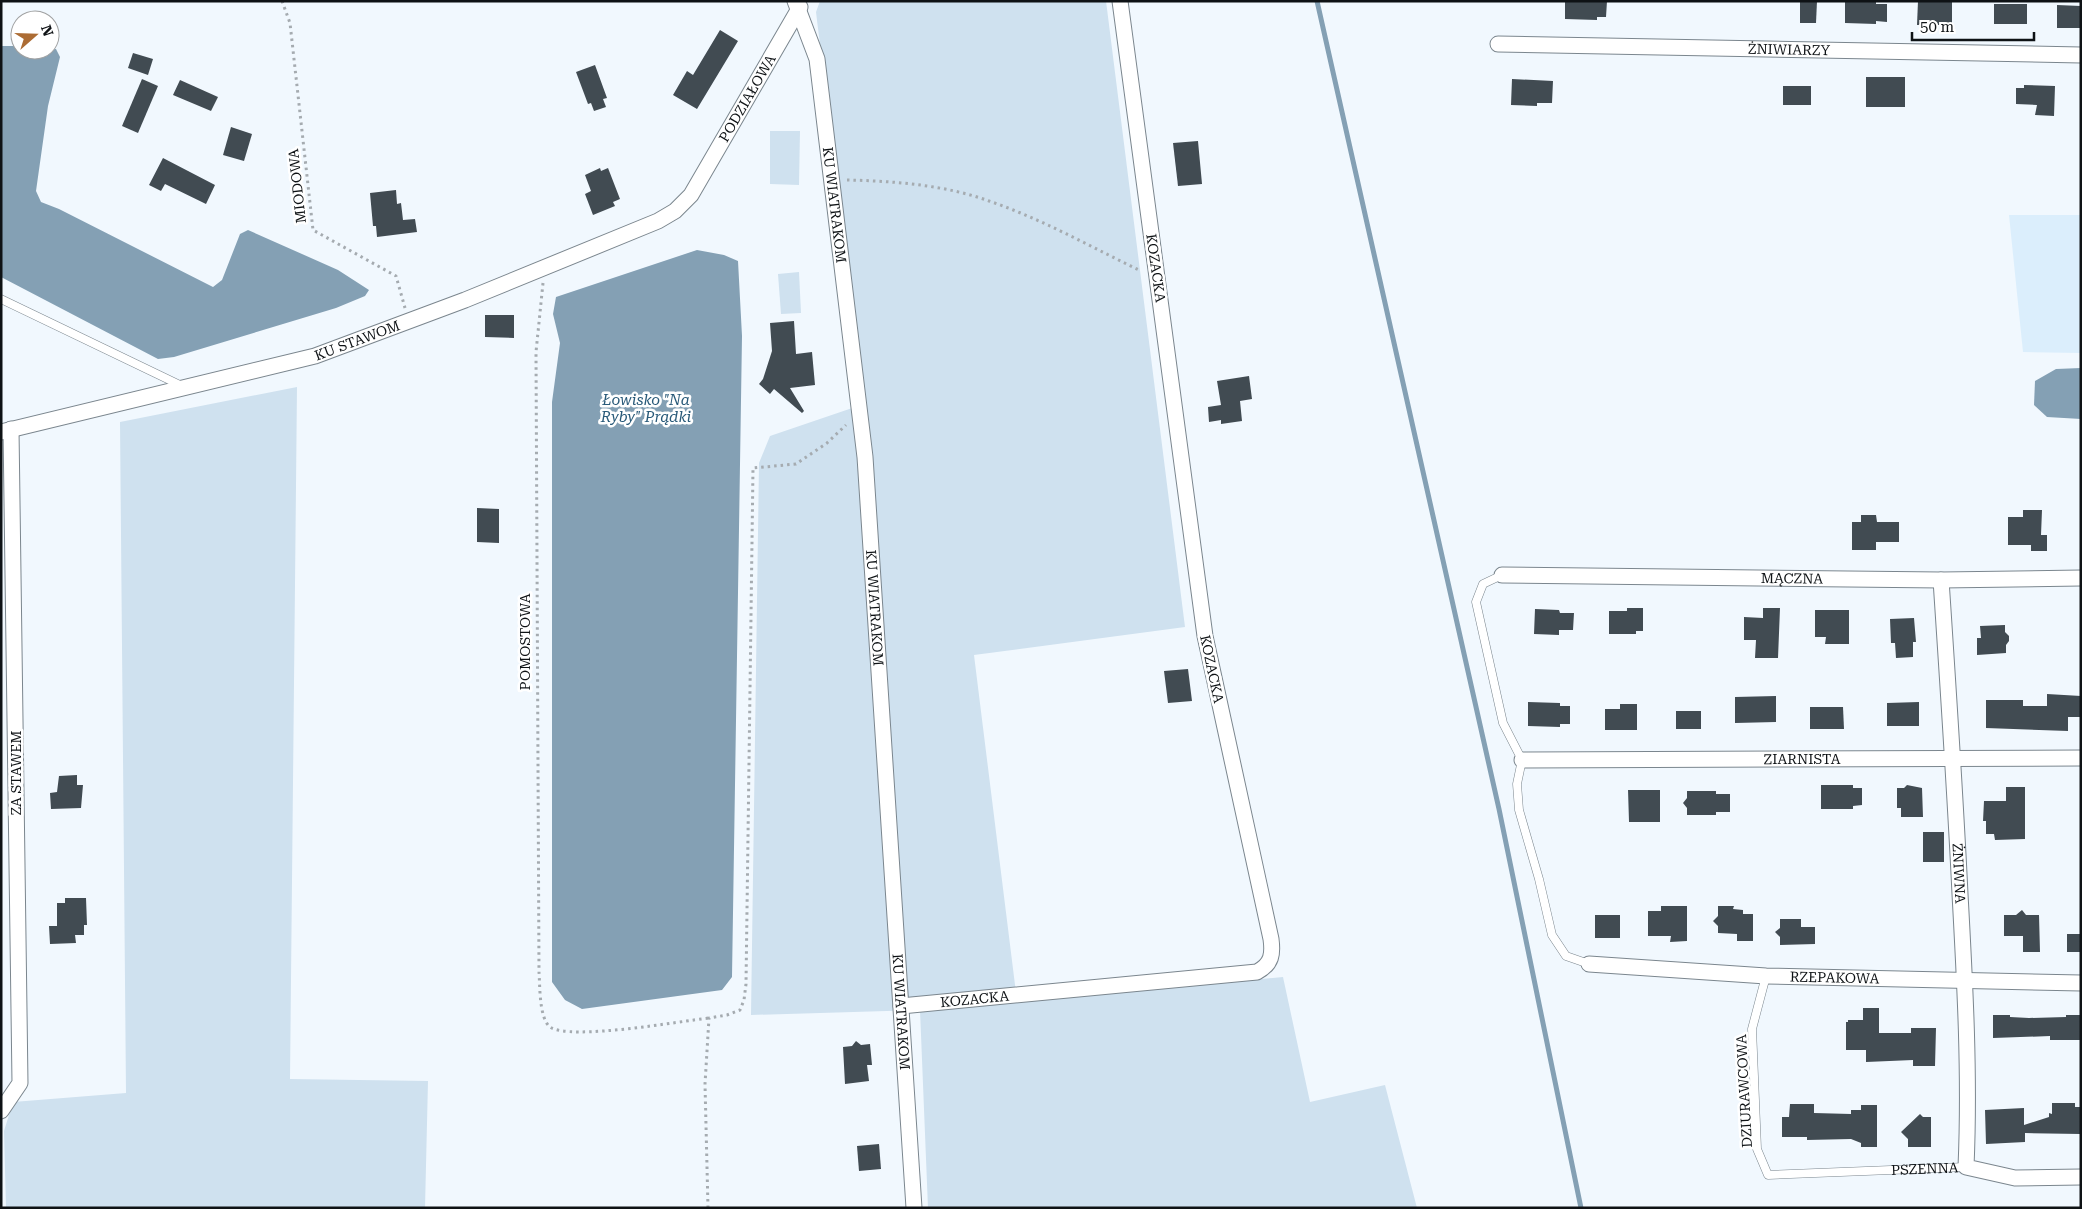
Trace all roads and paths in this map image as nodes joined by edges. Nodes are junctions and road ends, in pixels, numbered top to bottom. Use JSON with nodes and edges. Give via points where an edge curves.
{"nodes":[{"id":1,"x":282,"y":1,"type":"edge"},
{"id":2,"x":1120,"y":1,"type":"edge"},
{"id":3,"x":798,"y":5,"type":"edge"},
{"id":4,"x":1498,"y":44,"type":"dead end"},
{"id":5,"x":2081,"y":56,"type":"edge"},
{"id":6,"x":832,"y":180,"type":"junction"},
{"id":7,"x":692,"y":195,"type":"joint"},
{"id":8,"x":545,"y":267,"type":"junction"},
{"id":9,"x":1157,"y":278,"type":"junction"},
{"id":10,"x":1,"y":299,"type":"edge"},
{"id":11,"x":409,"y":321,"type":"junction"},
{"id":12,"x":186,"y":387,"type":"junction"},
{"id":13,"x":860,"y":413,"type":"junction"},
{"id":14,"x":6,"y":431,"type":"edge"},
{"id":15,"x":1502,"y":575,"type":"joint"},
{"id":16,"x":2081,"y":578,"type":"edge"},
{"id":17,"x":1941,"y":580,"type":"junction"},
{"id":18,"x":1953,"y":758,"type":"junction"},
{"id":19,"x":2081,"y":758,"type":"edge"},
{"id":20,"x":1522,"y":760,"type":"junction"},
{"id":21,"x":1589,"y":964,"type":"joint"},
{"id":22,"x":1766,"y":976,"type":"junction"},
{"id":23,"x":1965,"y":981,"type":"junction"},
{"id":24,"x":2081,"y":983,"type":"edge"},
{"id":25,"x":901,"y":1006,"type":"junction"},
{"id":26,"x":709,"y":1018,"type":"junction"},
{"id":27,"x":1,"y":1112,"type":"edge"},
{"id":28,"x":1966,"y":1167,"type":"junction"},
{"id":29,"x":1768,"y":1175,"type":"joint"},
{"id":30,"x":2081,"y":1177,"type":"edge"},
{"id":31,"x":708,"y":1208,"type":"edge"},
{"id":32,"x":914,"y":1208,"type":"edge"}],
"edges":[{"from":1,"to":11,"type":"path","name":"MIODOWA","via":[[290,23],[314,230],[396,276]]},
{"from":2,"to":9,"type":"street","name":"KOZACKA"},
{"from":3,"to":6,"type":"street","name":"KU WIATRAKOM","via":[[817,59]]},
{"from":3,"to":7,"type":"street","name":"PODZIAŁOWA"},
{"from":4,"to":5,"type":"street","name":"ŻNIWIARZY"},
{"from":6,"to":9,"type":"path","via":[[887,181],[988,200]]},
{"from":6,"to":13,"type":"street","name":"KU WIATRAKOM"},
{"from":7,"to":8,"type":"street","name":"KU STAWOM","via":[[658,221]]},
{"from":8,"to":11,"type":"street","name":"KU STAWOM"},
{"from":8,"to":26,"type":"path","name":"POMOSTOWA","via":[[536,352],[538,962],[543,1018],[550,1026],[562,1031],[595,1032]]},
{"from":9,"to":25,"type":"street","name":"KOZACKA","via":[[1205,636],[1271,938],[1271,959],[1257,972]]},
{"from":10,"to":12,"type":"lane"},
{"from":11,"to":12,"type":"street","name":"KU STAWOM","via":[[315,356]]},
{"from":12,"to":14,"type":"street","name":"KU STAWOM"},
{"from":13,"to":25,"type":"street","name":"KU WIATRAKOM"},
{"from":13,"to":26,"type":"path","via":[[827,443],[796,464],[754,468],[746,984],[740,1010]]},
{"from":14,"to":27,"type":"street","name":"ZA STAWEM","via":[[20,1083]]},
{"from":15,"to":17,"type":"street","name":"MĄCZNA"},
{"from":15,"to":20,"type":"lane","via":[[1483,584],[1476,602],[1503,723]]},
{"from":16,"to":17,"type":"street","name":"MĄCZNA"},
{"from":17,"to":18,"type":"street","name":"ŻNIWNA"},
{"from":18,"to":19,"type":"street","name":"ZIARNISTA"},
{"from":18,"to":20,"type":"street","name":"ZIARNISTA"},
{"from":18,"to":23,"type":"street","name":"ŻNIWNA"},
{"from":20,"to":21,"type":"lane","via":[[1518,784],[1519,810],[1552,935],[1566,956]]},
{"from":21,"to":22,"type":"street","name":"RZEPAKOWA"},
{"from":22,"to":23,"type":"street","name":"RZEPAKOWA"},
{"from":22,"to":29,"type":"lane","name":"DZIURAWCOWA","via":[[1752,1029],[1757,1149]]},
{"from":23,"to":24,"type":"street","name":"RZEPAKOWA"},
{"from":23,"to":28,"type":"street","name":"ŻNIWNA"},
{"from":25,"to":32,"type":"street","name":"KU WIATRAKOM"},
{"from":26,"to":31,"type":"path","via":[[705,1084]]},
{"from":28,"to":29,"type":"lane","name":"PSZENNA"},
{"from":28,"to":30,"type":"street","name":"PSZENNA","via":[[2015,1178]]}]}
